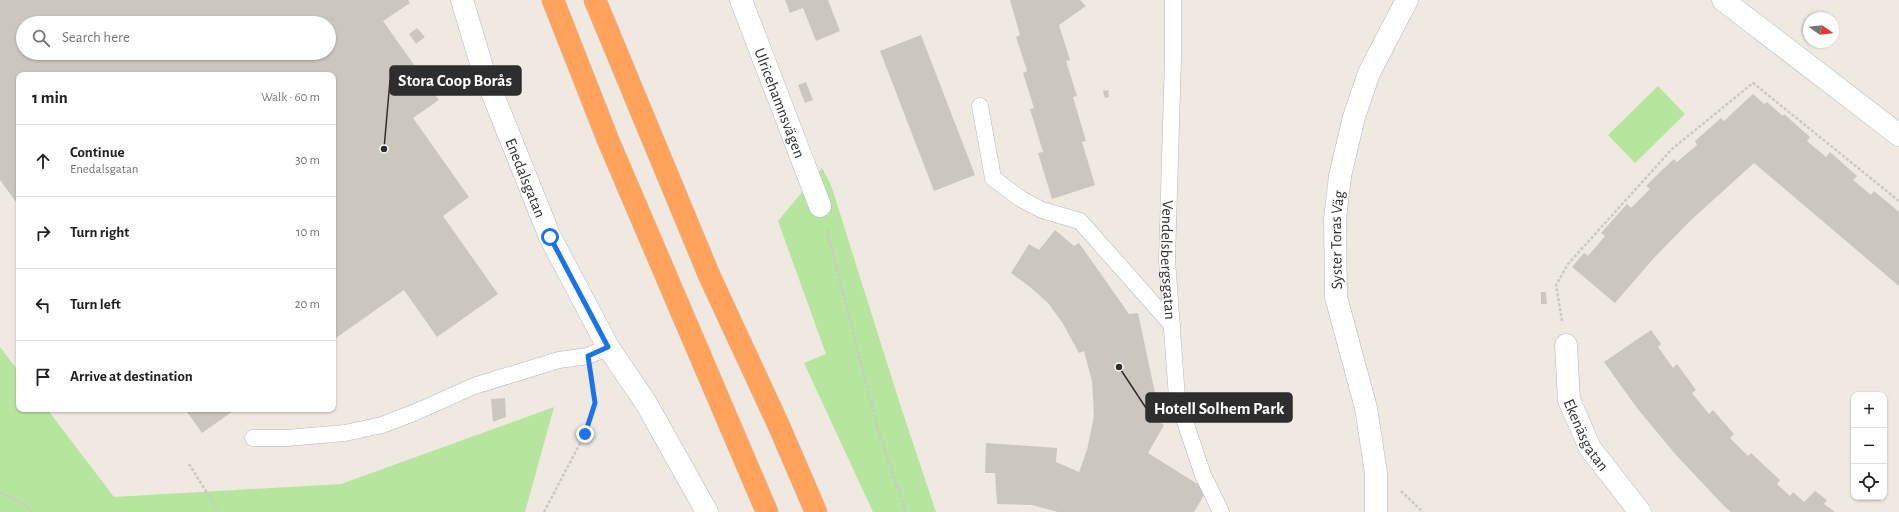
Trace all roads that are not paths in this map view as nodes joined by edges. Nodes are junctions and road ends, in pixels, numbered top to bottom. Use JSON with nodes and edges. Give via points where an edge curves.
{"nodes":[{"id":1,"x":462,"y":0,"type":"edge"},
{"id":2,"x":553,"y":0,"type":"edge"},
{"id":3,"x":595,"y":0,"type":"edge"},
{"id":4,"x":741,"y":0,"type":"edge"},
{"id":5,"x":1173,"y":0,"type":"edge"},
{"id":6,"x":1407,"y":0,"type":"edge"},
{"id":7,"x":1723,"y":0,"type":"edge"},
{"id":8,"x":980,"y":106,"type":"dead end"},
{"id":9,"x":1899,"y":135,"type":"edge"},
{"id":10,"x":820,"y":206,"type":"road end"},
{"id":11,"x":1172,"y":325,"type":"junction"},
{"id":12,"x":1566,"y":345,"type":"road end"},
{"id":13,"x":598,"y":351,"type":"junction"},
{"id":14,"x":253,"y":438,"type":"dead end"},
{"id":15,"x":707,"y":512,"type":"edge"},
{"id":16,"x":767,"y":512,"type":"edge"},
{"id":17,"x":816,"y":512,"type":"edge"},
{"id":18,"x":1221,"y":512,"type":"edge"},
{"id":19,"x":1376,"y":512,"type":"edge"},
{"id":20,"x":1640,"y":512,"type":"edge"}],
"edges":[{"from":1,"to":13,"type":"street","name":"Enedalsgatan","via":[[483,70]]},
{"from":2,"to":16,"type":"highway","via":[[608,140]]},
{"from":3,"to":17,"type":"highway","via":[[709,275]]},
{"from":4,"to":10,"type":"street","name":"Ulricehamnsvägen"},
{"from":5,"to":11,"type":"lane","name":"Vendelsbergsgatan","via":[[1167,260]]},
{"from":6,"to":19,"type":"street","name":"Syster Toras Väg","via":[[1369,73],[1354,117],[1340,176],[1335,219],[1336,297],[1366,408],[1376,473]]},
{"from":7,"to":9,"type":"street"},
{"from":8,"to":11,"type":"lane","via":[[993,178],[1020,199],[1042,210],[1080,221]]},
{"from":11,"to":18,"type":"lane","name":"Vendelsbergsgatan","via":[[1177,398],[1203,475]]},
{"from":12,"to":20,"type":"street","name":"Ekenäsgatan","via":[[1569,400],[1590,448]]},
{"from":13,"to":14,"type":"lane","via":[[474,386],[382,425],[345,434]]},
{"from":13,"to":15,"type":"street","name":"Enedalsgatan","via":[[646,403]]}]}
